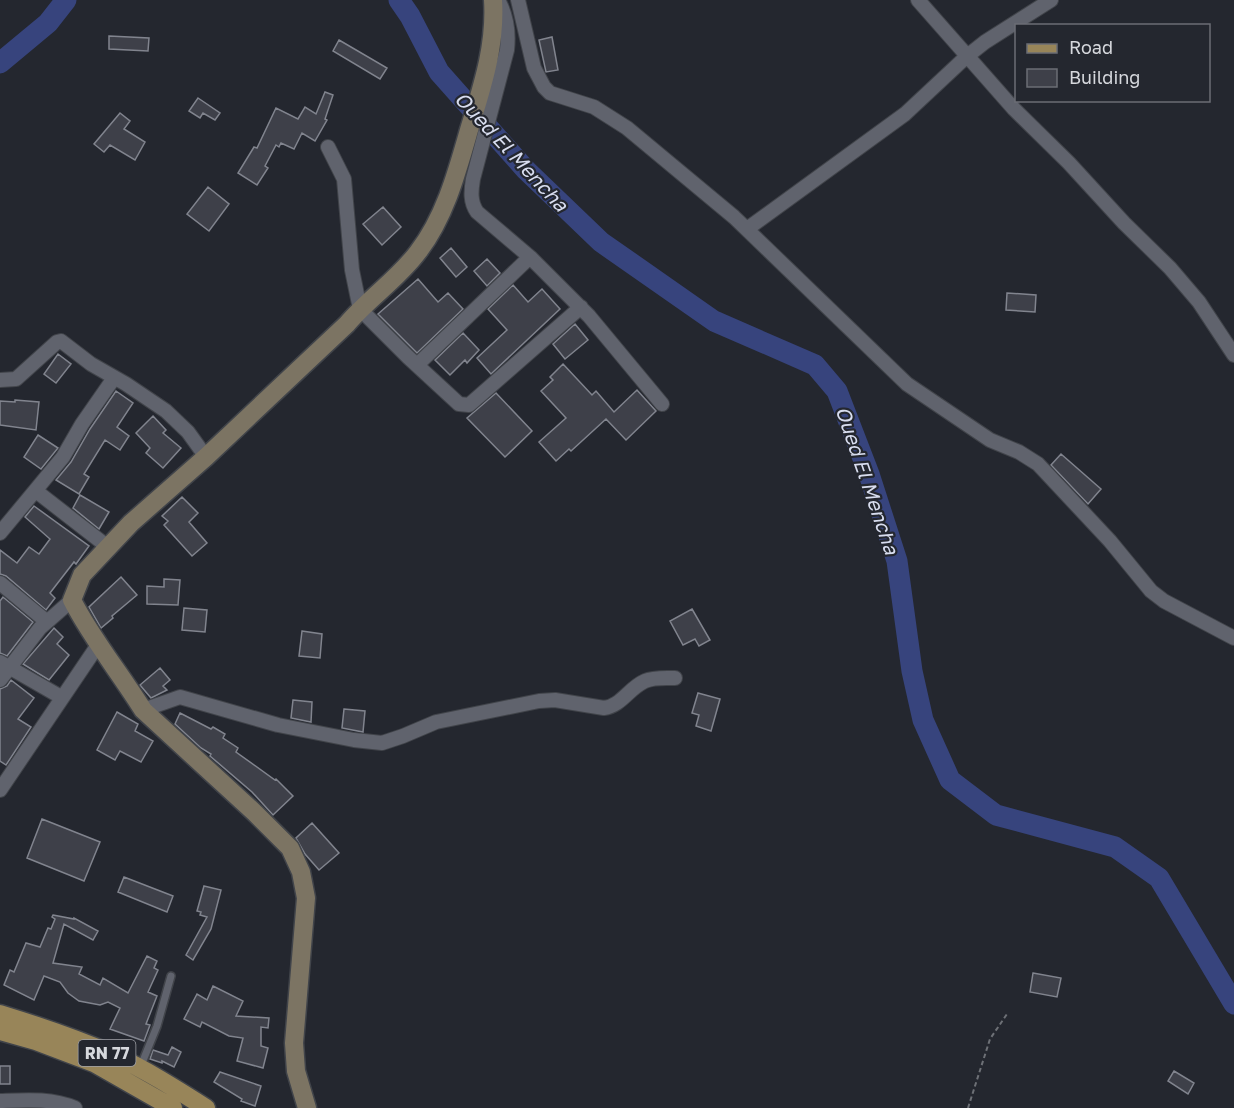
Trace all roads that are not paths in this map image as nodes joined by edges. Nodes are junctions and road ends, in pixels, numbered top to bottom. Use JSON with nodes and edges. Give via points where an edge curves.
{"nodes":[{"id":1,"x":493,"y":0,"type":"edge"},
{"id":2,"x":498,"y":0,"type":"edge"},
{"id":3,"x":518,"y":0,"type":"edge"},
{"id":4,"x":918,"y":0,"type":"edge"},
{"id":5,"x":1051,"y":0,"type":"edge"},
{"id":6,"x":1015,"y":24,"type":"edge"},
{"id":7,"x":1015,"y":24,"type":"edge"},
{"id":8,"x":966,"y":57,"type":"junction"},
{"id":9,"x":494,"y":73,"type":"junction"},
{"id":10,"x":328,"y":147,"type":"dead end"},
{"id":11,"x":472,"y":152,"type":"junction"},
{"id":12,"x":747,"y":229,"type":"junction"},
{"id":13,"x":530,"y":257,"type":"junction"},
{"id":14,"x":581,"y":307,"type":"junction"},
{"id":15,"x":360,"y":309,"type":"junction"},
{"id":16,"x":1234,"y":355,"type":"edge"},
{"id":17,"x":417,"y":365,"type":"junction"},
{"id":18,"x":114,"y":378,"type":"junction"},
{"id":19,"x":0,"y":380,"type":"edge"},
{"id":20,"x":662,"y":404,"type":"dead end"},
{"id":21,"x":206,"y":457,"type":"junction"},
{"id":22,"x":36,"y":491,"type":"junction"},
{"id":23,"x":0,"y":533,"type":"edge"},
{"id":24,"x":108,"y":547,"type":"junction"},
{"id":25,"x":0,"y":583,"type":"edge"},
{"id":26,"x":72,"y":600,"type":"junction"},
{"id":27,"x":46,"y":621,"type":"junction"},
{"id":28,"x":1234,"y":638,"type":"edge"},
{"id":29,"x":98,"y":645,"type":"junction"},
{"id":30,"x":5,"y":665,"type":"edge"},
{"id":31,"x":675,"y":678,"type":"dead end"},
{"id":32,"x":0,"y":680,"type":"edge"},
{"id":33,"x":61,"y":697,"type":"junction"},
{"id":34,"x":143,"y":710,"type":"junction"},
{"id":35,"x":5,"y":771,"type":"edge"},
{"id":36,"x":0,"y":790,"type":"edge"},
{"id":37,"x":171,"y":976,"type":"dead end"},
{"id":38,"x":0,"y":1014,"type":"edge"},
{"id":39,"x":0,"y":1030,"type":"edge"},
{"id":40,"x":137,"y":1077,"type":"junction"},
{"id":41,"x":0,"y":1101,"type":"edge"},
{"id":42,"x":75,"y":1108,"type":"edge"},
{"id":43,"x":173,"y":1108,"type":"edge"},
{"id":44,"x":206,"y":1108,"type":"edge"},
{"id":45,"x":307,"y":1108,"type":"edge"}],
"edges":[{"from":1,"to":9,"type":"main road"},
{"from":2,"to":9,"type":"street","via":[[508,35]]},
{"from":3,"to":12,"type":"street","via":[[534,68],[544,87],[550,93],[594,107],[627,128]]},
{"from":4,"to":8,"type":"street"},
{"from":5,"to":7,"type":"street"},
{"from":6,"to":8,"type":"street"},
{"from":8,"to":12,"type":"street","via":[[905,114]]},
{"from":8,"to":16,"type":"street","via":[[1170,268],[1199,302]]},
{"from":9,"to":11,"type":"main road"},
{"from":10,"to":15,"type":"street","via":[[344,179],[352,270]]},
{"from":11,"to":13,"type":"street","via":[[473,206]]},
{"from":11,"to":15,"type":"main road","via":[[420,250]]},
{"from":12,"to":28,"type":"street","via":[[907,384],[984,437],[1038,464],[1157,596]]},
{"from":13,"to":14,"type":"street"},
{"from":13,"to":17,"type":"street"},
{"from":14,"to":17,"type":"street","via":[[469,405],[459,404]]},
{"from":14,"to":20,"type":"street"},
{"from":15,"to":17,"type":"street"},
{"from":15,"to":21,"type":"main road"},
{"from":18,"to":19,"type":"street","via":[[59,340],[16,379]]},
{"from":18,"to":21,"type":"street","via":[[180,423]]},
{"from":18,"to":22,"type":"street"},
{"from":21,"to":24,"type":"main road"},
{"from":22,"to":23,"type":"street"},
{"from":22,"to":24,"type":"street"},
{"from":24,"to":26,"type":"main road","via":[[82,575]]},
{"from":25,"to":27,"type":"street"},
{"from":26,"to":27,"type":"street"},
{"from":26,"to":29,"type":"main road"},
{"from":27,"to":30,"type":"street"},
{"from":29,"to":33,"type":"street"},
{"from":29,"to":34,"type":"main road"},
{"from":30,"to":32,"type":"street"},
{"from":30,"to":33,"type":"street"},
{"from":31,"to":34,"type":"street","via":[[648,680],[610,708],[539,701],[436,722],[382,743],[278,725],[180,697]]},
{"from":33,"to":35,"type":"street"},
{"from":34,"to":45,"type":"main road","via":[[255,813],[296,859],[306,898],[294,1043],[296,1071]]},
{"from":35,"to":36,"type":"street"},
{"from":37,"to":40,"type":"lane"},
{"from":38,"to":40,"type":"main road","number":"RN 77","via":[[115,1056]]},
{"from":39,"to":40,"type":"main road","number":"RN 77"},
{"from":40,"to":43,"type":"main road","number":"RN 77"},
{"from":40,"to":44,"type":"main road","number":"RN 77"},
{"from":41,"to":42,"type":"street","via":[[37,1099]]}]}
